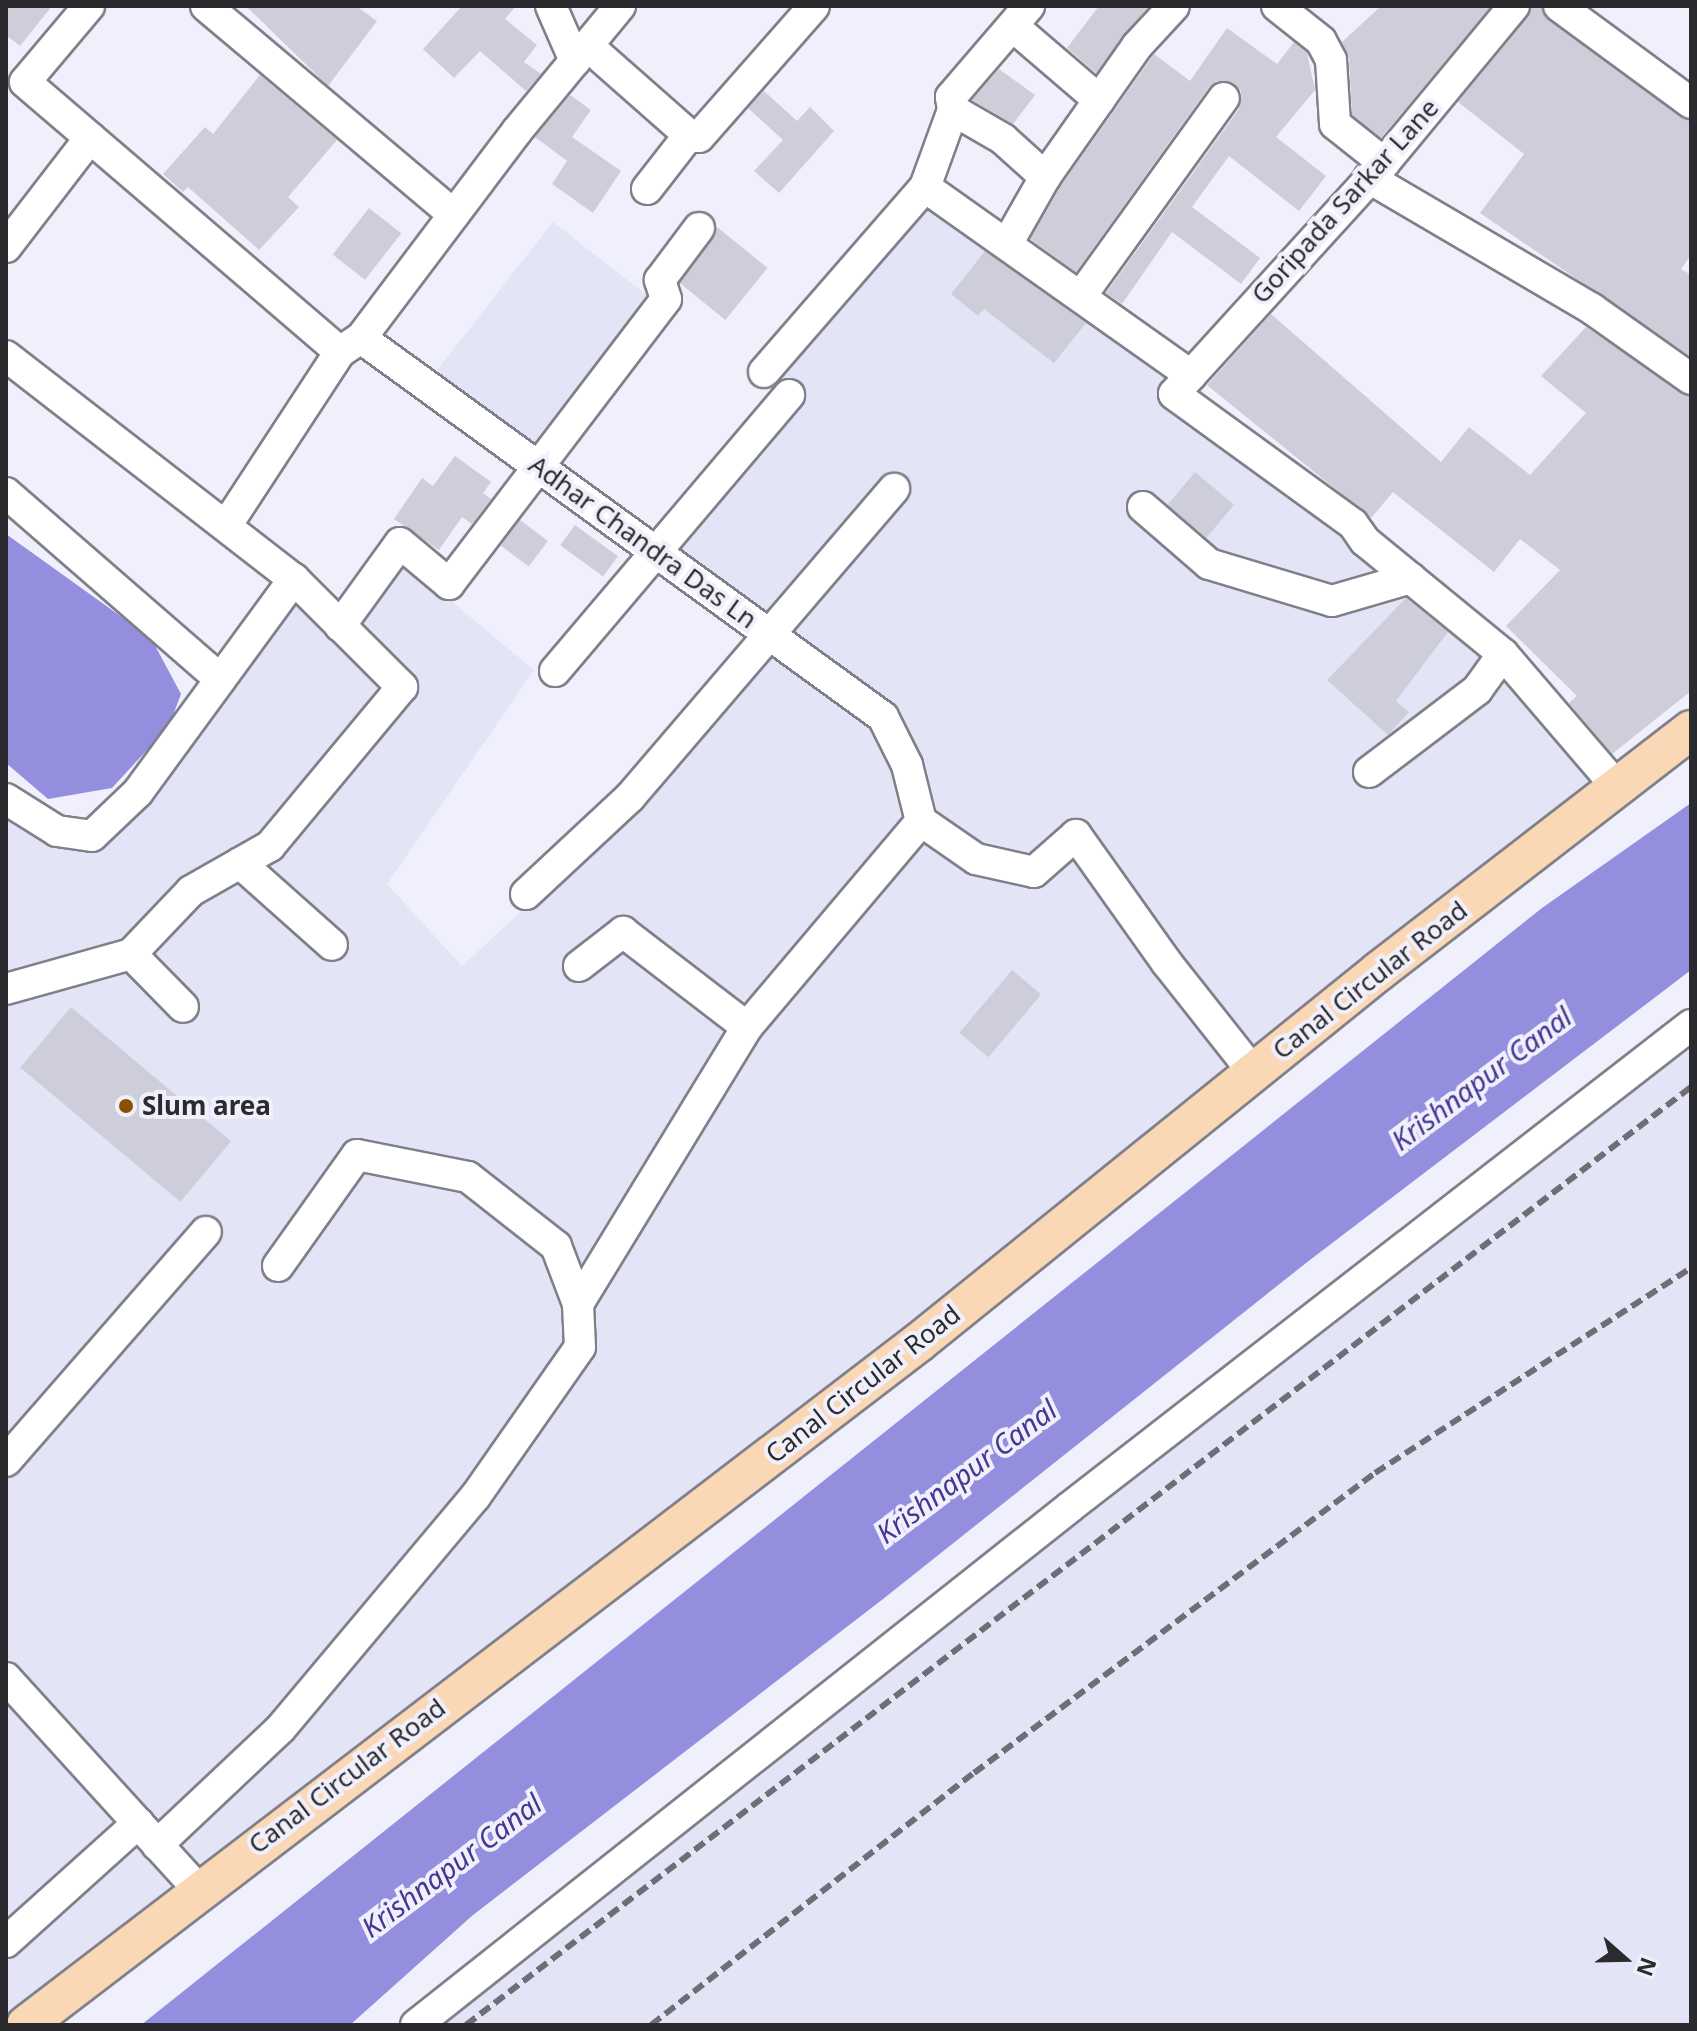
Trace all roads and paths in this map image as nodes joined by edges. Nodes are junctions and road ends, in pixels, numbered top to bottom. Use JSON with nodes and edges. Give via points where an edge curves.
{"nodes":[{"id":1,"x":89,"y":6,"type":"edge"},
{"id":2,"x":551,"y":6,"type":"edge"},
{"id":3,"x":620,"y":6,"type":"edge"},
{"id":4,"x":814,"y":6,"type":"edge"},
{"id":5,"x":1174,"y":6,"type":"edge"},
{"id":6,"x":1277,"y":6,"type":"edge"},
{"id":7,"x":1514,"y":6,"type":"edge"},
{"id":8,"x":1559,"y":6,"type":"edge"},
{"id":9,"x":218,"y":9,"type":"edge"},
{"id":10,"x":1022,"y":17,"type":"edge"},
{"id":11,"x":581,"y":54,"type":"junction"},
{"id":12,"x":1224,"y":98,"type":"dead end"},
{"id":13,"x":1099,"y":100,"type":"junction"},
{"id":14,"x":1691,"y":103,"type":"edge"},
{"id":15,"x":953,"y":110,"type":"junction"},
{"id":16,"x":689,"y":135,"type":"junction"},
{"id":17,"x":90,"y":138,"type":"junction"},
{"id":18,"x":1376,"y":170,"type":"junction"},
{"id":19,"x":1045,"y":177,"type":"junction"},
{"id":20,"x":925,"y":187,"type":"junction"},
{"id":21,"x":647,"y":189,"type":"dead end"},
{"id":22,"x":454,"y":215,"type":"junction"},
{"id":23,"x":699,"y":228,"type":"dead end"},
{"id":24,"x":1007,"y":244,"type":"junction"},
{"id":25,"x":6,"y":247,"type":"edge"},
{"id":26,"x":1081,"y":296,"type":"junction"},
{"id":27,"x":350,"y":345,"type":"junction"},
{"id":28,"x":6,"y":356,"type":"edge"},
{"id":29,"x":764,"y":372,"type":"dead end"},
{"id":30,"x":1691,"y":379,"type":"edge"},
{"id":31,"x":1183,"y":384,"type":"junction"},
{"id":32,"x":789,"y":395,"type":"dead end"},
{"id":33,"x":537,"y":464,"type":"junction"},
{"id":34,"x":894,"y":489,"type":"dead end"},
{"id":35,"x":6,"y":493,"type":"edge"},
{"id":36,"x":1143,"y":507,"type":"dead end"},
{"id":37,"x":226,"y":526,"type":"junction"},
{"id":38,"x":658,"y":550,"type":"junction"},
{"id":39,"x":1411,"y":578,"type":"junction"},
{"id":40,"x":294,"y":579,"type":"junction"},
{"id":41,"x":340,"y":626,"type":"junction"},
{"id":42,"x":770,"y":636,"type":"junction"},
{"id":43,"x":1503,"y":654,"type":"junction"},
{"id":44,"x":555,"y":671,"type":"dead end"},
{"id":45,"x":220,"y":679,"type":"junction"},
{"id":46,"x":1691,"y":730,"type":"edge"},
{"id":47,"x":1369,"y":772,"type":"dead end"},
{"id":48,"x":1617,"y":787,"type":"junction"},
{"id":49,"x":6,"y":799,"type":"edge"},
{"id":50,"x":921,"y":821,"type":"junction"},
{"id":51,"x":240,"y":863,"type":"junction"},
{"id":52,"x":526,"y":894,"type":"dead end"},
{"id":53,"x":332,"y":945,"type":"dead end"},
{"id":54,"x":131,"y":954,"type":"junction"},
{"id":55,"x":579,"y":966,"type":"dead end"},
{"id":56,"x":6,"y":989,"type":"edge"},
{"id":57,"x":183,"y":1007,"type":"dead end"},
{"id":58,"x":1691,"y":1025,"type":"edge"},
{"id":59,"x":747,"y":1027,"type":"junction"},
{"id":60,"x":1254,"y":1073,"type":"junction"},
{"id":61,"x":206,"y":1232,"type":"dead end"},
{"id":62,"x":278,"y":1266,"type":"dead end"},
{"id":63,"x":578,"y":1304,"type":"junction"},
{"id":64,"x":6,"y":1461,"type":"edge"},
{"id":65,"x":6,"y":1678,"type":"edge"},
{"id":66,"x":147,"y":1834,"type":"junction"},
{"id":67,"x":198,"y":1889,"type":"junction"},
{"id":68,"x":6,"y":1942,"type":"edge"},
{"id":69,"x":26,"y":2025,"type":"edge"},
{"id":70,"x":416,"y":2025,"type":"edge"}],
"edges":[{"from":1,"to":17,"type":"street","name":"Adhar Chandra Das Ln","via":[[25,82]]},
{"from":2,"to":11,"type":"street"},
{"from":3,"to":11,"type":"street"},
{"from":4,"to":16,"type":"street","via":[[699,137]]},
{"from":5,"to":13,"type":"street"},
{"from":6,"to":18,"type":"street","via":[[1321,41],[1331,60],[1335,124]]},
{"from":7,"to":18,"type":"street","name":"Goripada Sarkar Lane"},
{"from":8,"to":14,"type":"street"},
{"from":9,"to":22,"type":"street"},
{"from":10,"to":13,"type":"street"},
{"from":10,"to":15,"type":"street","via":[[951,97]]},
{"from":11,"to":16,"type":"street"},
{"from":11,"to":22,"type":"street"},
{"from":12,"to":26,"type":"street"},
{"from":13,"to":19,"type":"street"},
{"from":15,"to":19,"type":"street","via":[[1003,139]]},
{"from":15,"to":20,"type":"street"},
{"from":16,"to":21,"type":"street"},
{"from":17,"to":25,"type":"street"},
{"from":17,"to":27,"type":"street","name":"Adhar Chandra Das Ln"},
{"from":18,"to":30,"type":"street"},
{"from":18,"to":31,"type":"street","name":"Goripada Sarkar Lane"},
{"from":19,"to":24,"type":"street"},
{"from":20,"to":24,"type":"street"},
{"from":20,"to":29,"type":"street"},
{"from":22,"to":27,"type":"street"},
{"from":23,"to":33,"type":"street","via":[[660,280],[666,299]]},
{"from":24,"to":26,"type":"street"},
{"from":26,"to":31,"type":"street"},
{"from":27,"to":33,"type":"street","name":"Adhar Chandra Das Ln"},
{"from":27,"to":37,"type":"street"},
{"from":28,"to":37,"type":"street"},
{"from":31,"to":39,"type":"street"},
{"from":32,"to":38,"type":"street"},
{"from":33,"to":38,"type":"street","name":"Adhar Chandra Das Ln"},
{"from":33,"to":41,"type":"street","via":[[449,584],[400,543]]},
{"from":34,"to":42,"type":"street"},
{"from":35,"to":45,"type":"street"},
{"from":36,"to":39,"type":"street","via":[[1209,564],[1332,601]]},
{"from":37,"to":40,"type":"street"},
{"from":38,"to":42,"type":"street","name":"Adhar Chandra Das Ln"},
{"from":38,"to":44,"type":"street"},
{"from":39,"to":43,"type":"street"},
{"from":40,"to":41,"type":"street"},
{"from":40,"to":45,"type":"street"},
{"from":41,"to":51,"type":"street","via":[[402,687],[270,846]]},
{"from":42,"to":50,"type":"street","name":"Adhar Chandra Das Ln","via":[[883,717],[907,765]]},
{"from":42,"to":52,"type":"street","via":[[630,797]]},
{"from":43,"to":47,"type":"street","via":[[1477,690]]},
{"from":43,"to":48,"type":"street"},
{"from":45,"to":49,"type":"street","via":[[138,792],[92,836],[57,831]]},
{"from":46,"to":48,"type":"main road","name":"Canal Circular Road"},
{"from":48,"to":60,"type":"main road","name":"Canal Circular Road"},
{"from":50,"to":59,"type":"street"},
{"from":50,"to":60,"type":"street","via":[[976,859],[1034,872],[1076,835]]},
{"from":51,"to":53,"type":"street"},
{"from":51,"to":54,"type":"street","via":[[191,891]]},
{"from":54,"to":56,"type":"street"},
{"from":54,"to":57,"type":"street"},
{"from":55,"to":59,"type":"street","via":[[623,932]]},
{"from":58,"to":70,"type":"street"},
{"from":59,"to":63,"type":"street"},
{"from":60,"to":67,"type":"main road","name":"Canal Circular Road","via":[[918,1343]]},
{"from":61,"to":64,"type":"street"},
{"from":62,"to":63,"type":"street","via":[[357,1155],[468,1177],[556,1246]]},
{"from":63,"to":66,"type":"street","via":[[580,1347],[475,1497],[281,1728]]},
{"from":65,"to":66,"type":"street"},
{"from":66,"to":67,"type":"street"},
{"from":66,"to":68,"type":"street"},
{"from":67,"to":69,"type":"main road","name":"Canal Circular Road"}]}
